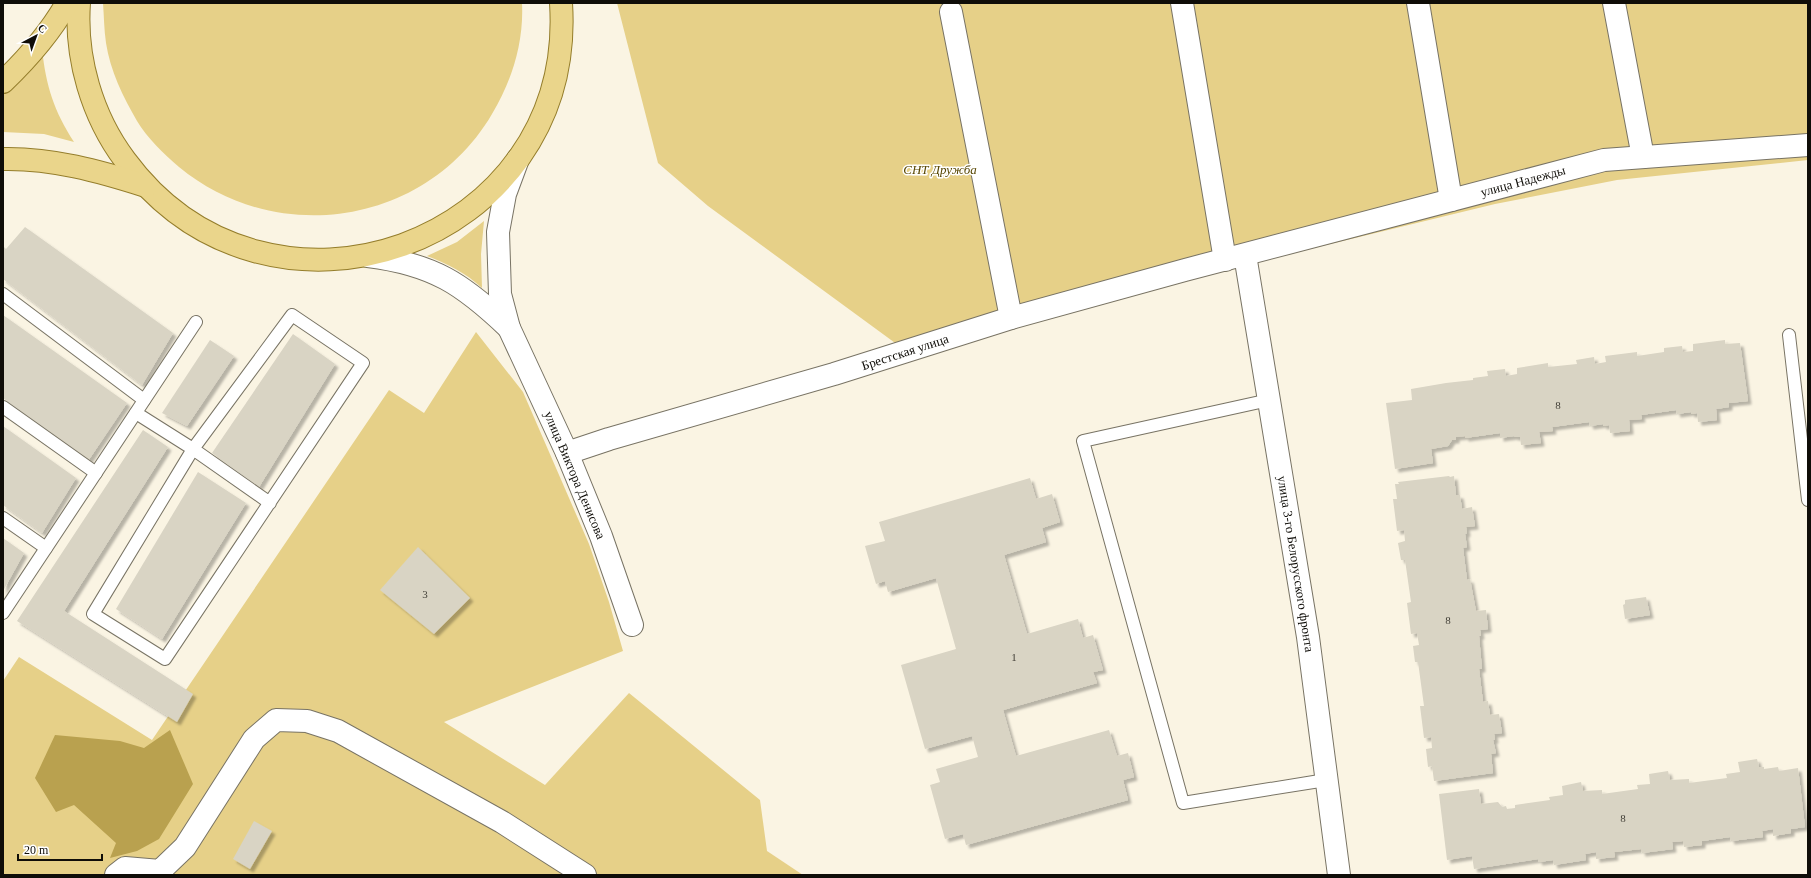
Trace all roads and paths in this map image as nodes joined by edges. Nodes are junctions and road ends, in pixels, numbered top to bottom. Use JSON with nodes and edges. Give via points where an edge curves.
{"nodes":[{"id":1,"x":67,"y":3,"type":"edge"},
{"id":2,"x":79,"y":3,"type":"edge"},
{"id":3,"x":561,"y":3,"type":"edge"},
{"id":4,"x":1182,"y":3,"type":"edge"},
{"id":5,"x":1418,"y":3,"type":"edge"},
{"id":6,"x":1614,"y":3,"type":"edge"},
{"id":7,"x":951,"y":12,"type":"dead end"},
{"id":8,"x":3,"y":82,"type":"edge"},
{"id":9,"x":1808,"y":145,"type":"edge"},
{"id":10,"x":1642,"y":157,"type":"junction"},
{"id":11,"x":3,"y":159,"type":"edge"},
{"id":12,"x":518,"y":159,"type":"junction"},
{"id":13,"x":146,"y":186,"type":"junction"},
{"id":14,"x":1450,"y":200,"type":"junction"},
{"id":15,"x":368,"y":256,"type":"junction"},
{"id":16,"x":1235,"y":257,"type":"junction"},
{"id":17,"x":3,"y":294,"type":"edge"},
{"id":18,"x":1012,"y":318,"type":"junction"},
{"id":19,"x":196,"y":322,"type":"dead end"},
{"id":20,"x":509,"y":328,"type":"junction"},
{"id":21,"x":1789,"y":335,"type":"dead end"},
{"id":22,"x":144,"y":400,"type":"junction"},
{"id":23,"x":1269,"y":400,"type":"junction"},
{"id":24,"x":3,"y":407,"type":"edge"},
{"id":25,"x":136,"y":413,"type":"junction"},
{"id":26,"x":193,"y":449,"type":"junction"},
{"id":27,"x":567,"y":453,"type":"junction"},
{"id":28,"x":96,"y":473,"type":"junction"},
{"id":29,"x":1808,"y":500,"type":"edge"},
{"id":30,"x":270,"y":503,"type":"junction"},
{"id":31,"x":3,"y":518,"type":"edge"},
{"id":32,"x":46,"y":548,"type":"junction"},
{"id":33,"x":3,"y":613,"type":"edge"},
{"id":34,"x":632,"y":625,"type":"dead end"},
{"id":35,"x":1326,"y":780,"type":"junction"},
{"id":36,"x":164,"y":873,"type":"edge"},
{"id":37,"x":116,"y":875,"type":"edge"},
{"id":38,"x":585,"y":875,"type":"edge"},
{"id":39,"x":1339,"y":875,"type":"edge"}],
"edges":[{"from":1,"to":8,"type":"main road","via":[[33,51]]},
{"from":2,"to":13,"type":"main road","via":[[78,36],[91,95],[102,124]]},
{"from":3,"to":12,"type":"main road","via":[[556,76],[534,133]]},
{"from":4,"to":16,"type":"street","name":"улица 3-го Белорусского фронта"},
{"from":5,"to":14,"type":"street"},
{"from":6,"to":10,"type":"street"},
{"from":7,"to":18,"type":"street"},
{"from":9,"to":10,"type":"street","name":"улица Надежды"},
{"from":10,"to":14,"type":"street","name":"улица Надежды","via":[[1604,160]]},
{"from":11,"to":13,"type":"main road","via":[[27,159],[62,164]]},
{"from":12,"to":15,"type":"main road","via":[[477,203],[452,221],[398,248]]},
{"from":12,"to":20,"type":"street","name":"улица Виктора Денисова","via":[[505,194],[498,232],[500,294]]},
{"from":13,"to":15,"type":"main road","via":[[193,224],[248,249],[308,260]]},
{"from":14,"to":16,"type":"street","name":"улица Надежды"},
{"from":15,"to":20,"type":"street","name":"улица Виктора Денисова","via":[[409,263],[434,272],[483,303]]},
{"from":16,"to":18,"type":"street","name":"Брестская улица"},
{"from":16,"to":23,"type":"street","name":"улица 3-го Белорусского фронта"},
{"from":17,"to":22,"type":"lane"},
{"from":18,"to":27,"type":"street","name":"Брестская улица"},
{"from":19,"to":22,"type":"lane"},
{"from":20,"to":27,"type":"street","name":"улица Виктора Денисова"},
{"from":21,"to":29,"type":"lane"},
{"from":22,"to":25,"type":"lane"},
{"from":23,"to":35,"type":"street","name":"улица 3-го Белорусского фронта","via":[[1308,637]]},
{"from":23,"to":35,"type":"lane","via":[[1083,441],[1184,803]]},
{"from":24,"to":28,"type":"lane"},
{"from":25,"to":26,"type":"lane"},
{"from":25,"to":28,"type":"lane"},
{"from":26,"to":30,"type":"lane"},
{"from":26,"to":30,"type":"lane","via":[[292,315],[363,363]]},
{"from":26,"to":30,"type":"lane","via":[[93,614],[165,659]]},
{"from":27,"to":34,"type":"street","name":"улица Виктора Денисова","via":[[601,536]]},
{"from":28,"to":32,"type":"lane"},
{"from":31,"to":32,"type":"lane"},
{"from":32,"to":33,"type":"lane"},
{"from":35,"to":39,"type":"street","name":"улица 3-го Белорусского фронта"},
{"from":36,"to":37,"type":"street","via":[[125,868]]},
{"from":36,"to":38,"type":"street","via":[[185,847],[254,739],[276,720],[292,720],[307,721],[338,731],[502,822]]}]}
